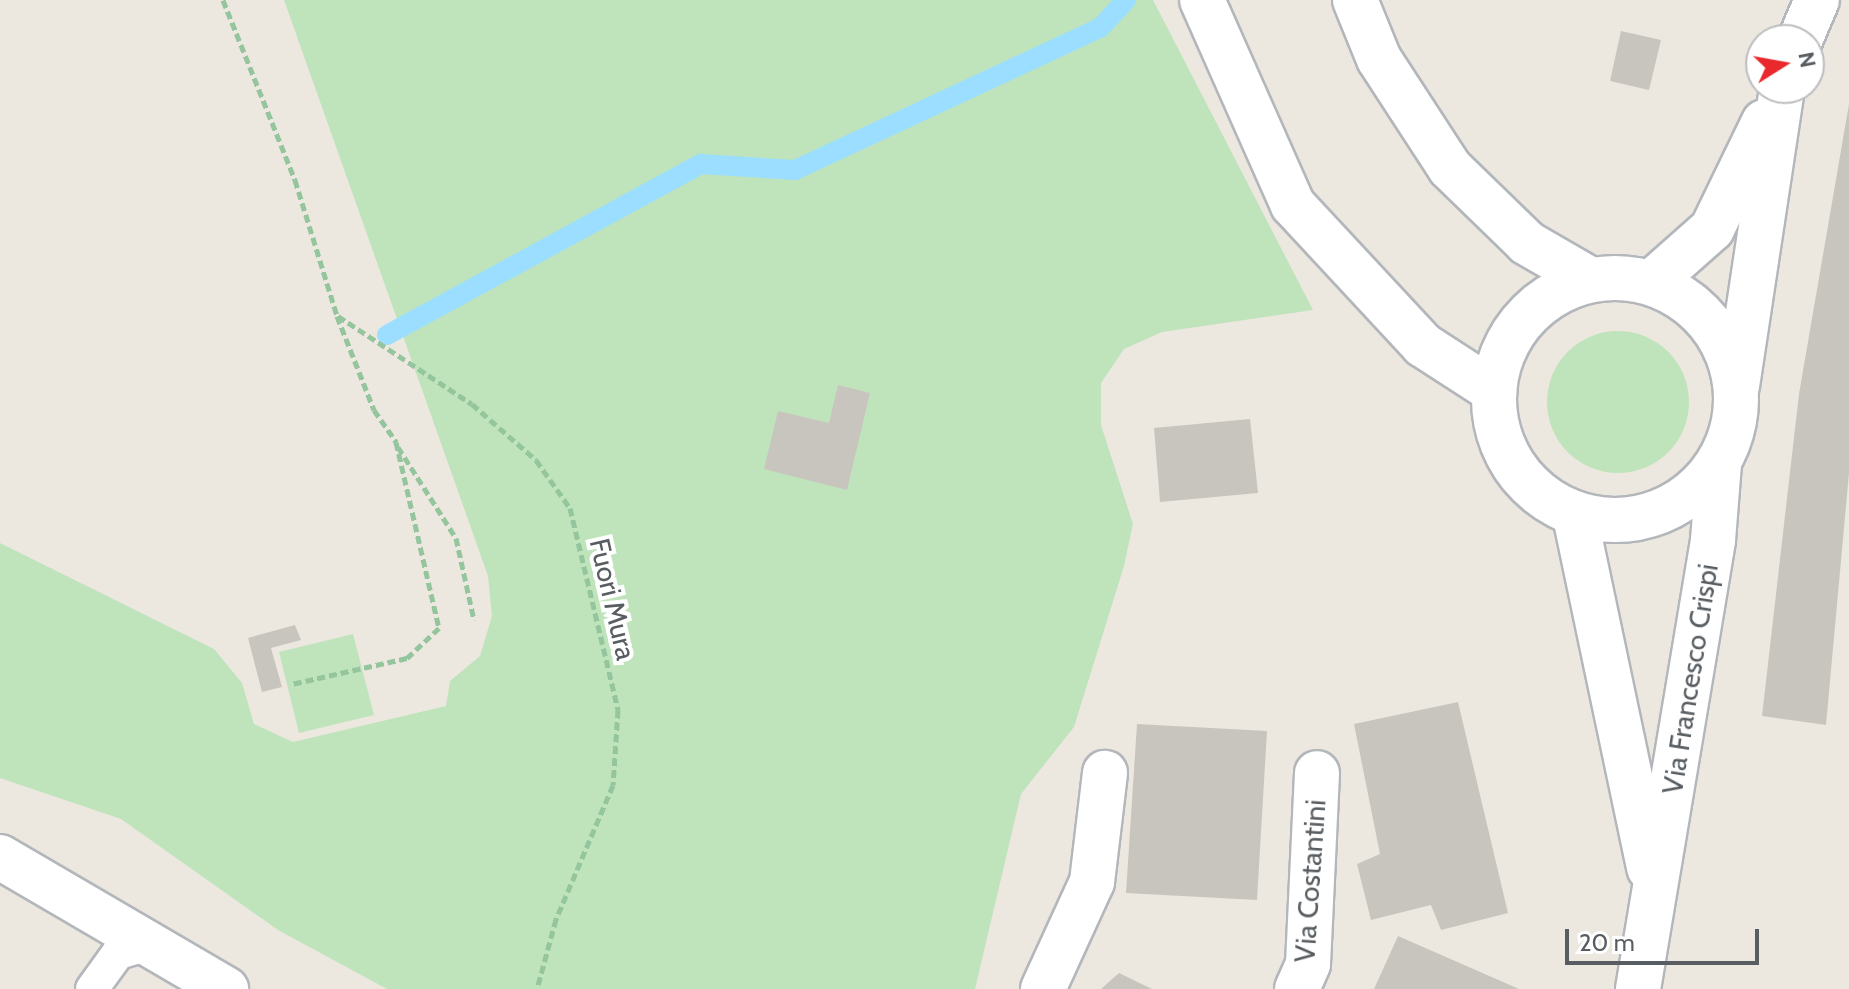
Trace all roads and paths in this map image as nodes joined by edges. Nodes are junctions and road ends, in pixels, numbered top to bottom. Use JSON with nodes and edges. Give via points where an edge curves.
{"nodes":[{"id":1,"x":223,"y":0,"type":"edge"},
{"id":2,"x":1202,"y":0,"type":"edge"},
{"id":3,"x":1355,"y":0,"type":"edge"},
{"id":4,"x":1817,"y":0,"type":"edge"},
{"id":5,"x":1807,"y":24,"type":"edge"},
{"id":6,"x":1773,"y":104,"type":"edge"},
{"id":7,"x":1779,"y":104,"type":"edge"},
{"id":8,"x":1591,"y":280,"type":"junction"},
{"id":9,"x":1652,"y":282,"type":"junction"},
{"id":10,"x":337,"y":316,"type":"junction"},
{"id":11,"x":1737,"y":386,"type":"junction"},
{"id":12,"x":1494,"y":391,"type":"junction"},
{"id":13,"x":396,"y":442,"type":"junction"},
{"id":14,"x":1719,"y":464,"type":"junction"},
{"id":15,"x":1575,"y":516,"type":"junction"},
{"id":16,"x":474,"y":620,"type":"dead end"},
{"id":17,"x":292,"y":684,"type":"dead end"},
{"id":18,"x":1105,"y":773,"type":"dead end"},
{"id":19,"x":1317,"y":773,"type":"dead end"},
{"id":20,"x":0,"y":857,"type":"edge"},
{"id":21,"x":1655,"y":894,"type":"junction"},
{"id":22,"x":149,"y":944,"type":"junction"},
{"id":23,"x":92,"y":989,"type":"edge"},
{"id":24,"x":226,"y":989,"type":"edge"},
{"id":25,"x":537,"y":989,"type":"edge"},
{"id":26,"x":1043,"y":989,"type":"edge"},
{"id":27,"x":1297,"y":989,"type":"edge"},
{"id":28,"x":1638,"y":989,"type":"edge"}],
"edges":[{"from":1,"to":10,"type":"path","via":[[295,180]]},
{"from":2,"to":12,"type":"street","via":[[1293,205],[1423,345]]},
{"from":3,"to":8,"type":"street","via":[[1379,59],[1450,168],[1527,243]]},
{"from":4,"to":5,"type":"street"},
{"from":6,"to":9,"type":"street","via":[[1712,229]]},
{"from":7,"to":11,"type":"street"},
{"from":8,"to":9,"type":"street"},
{"from":8,"to":12,"type":"street","via":[[1524,318],[1509,340]]},
{"from":9,"to":11,"type":"street","via":[[1710,322]]},
{"from":10,"to":13,"type":"path","via":[[374,410]]},
{"from":10,"to":25,"type":"path","name":"Fuori Mura","via":[[472,404],[536,460],[570,508],[617,725],[613,785],[556,919]]},
{"from":11,"to":14,"type":"street","via":[[1735,427]]},
{"from":12,"to":15,"type":"street","via":[[1508,456],[1528,484]]},
{"from":13,"to":16,"type":"path","via":[[456,538]]},
{"from":13,"to":17,"type":"path","via":[[439,628],[407,658]]},
{"from":14,"to":15,"type":"street","via":[[1694,493],[1661,512],[1624,521]]},
{"from":14,"to":21,"type":"street","name":"Via Francesco Crispi"},
{"from":15,"to":21,"type":"street","name":"Via Francesco Crispi"},
{"from":18,"to":26,"type":"street","via":[[1092,882]]},
{"from":19,"to":27,"type":"street","name":"Via Costantini","via":[[1308,964]]},
{"from":20,"to":22,"type":"street"},
{"from":21,"to":28,"type":"street","name":"Via Francesco Crispi"},
{"from":22,"to":23,"type":"lane","via":[[118,953]]},
{"from":22,"to":24,"type":"street"}]}
